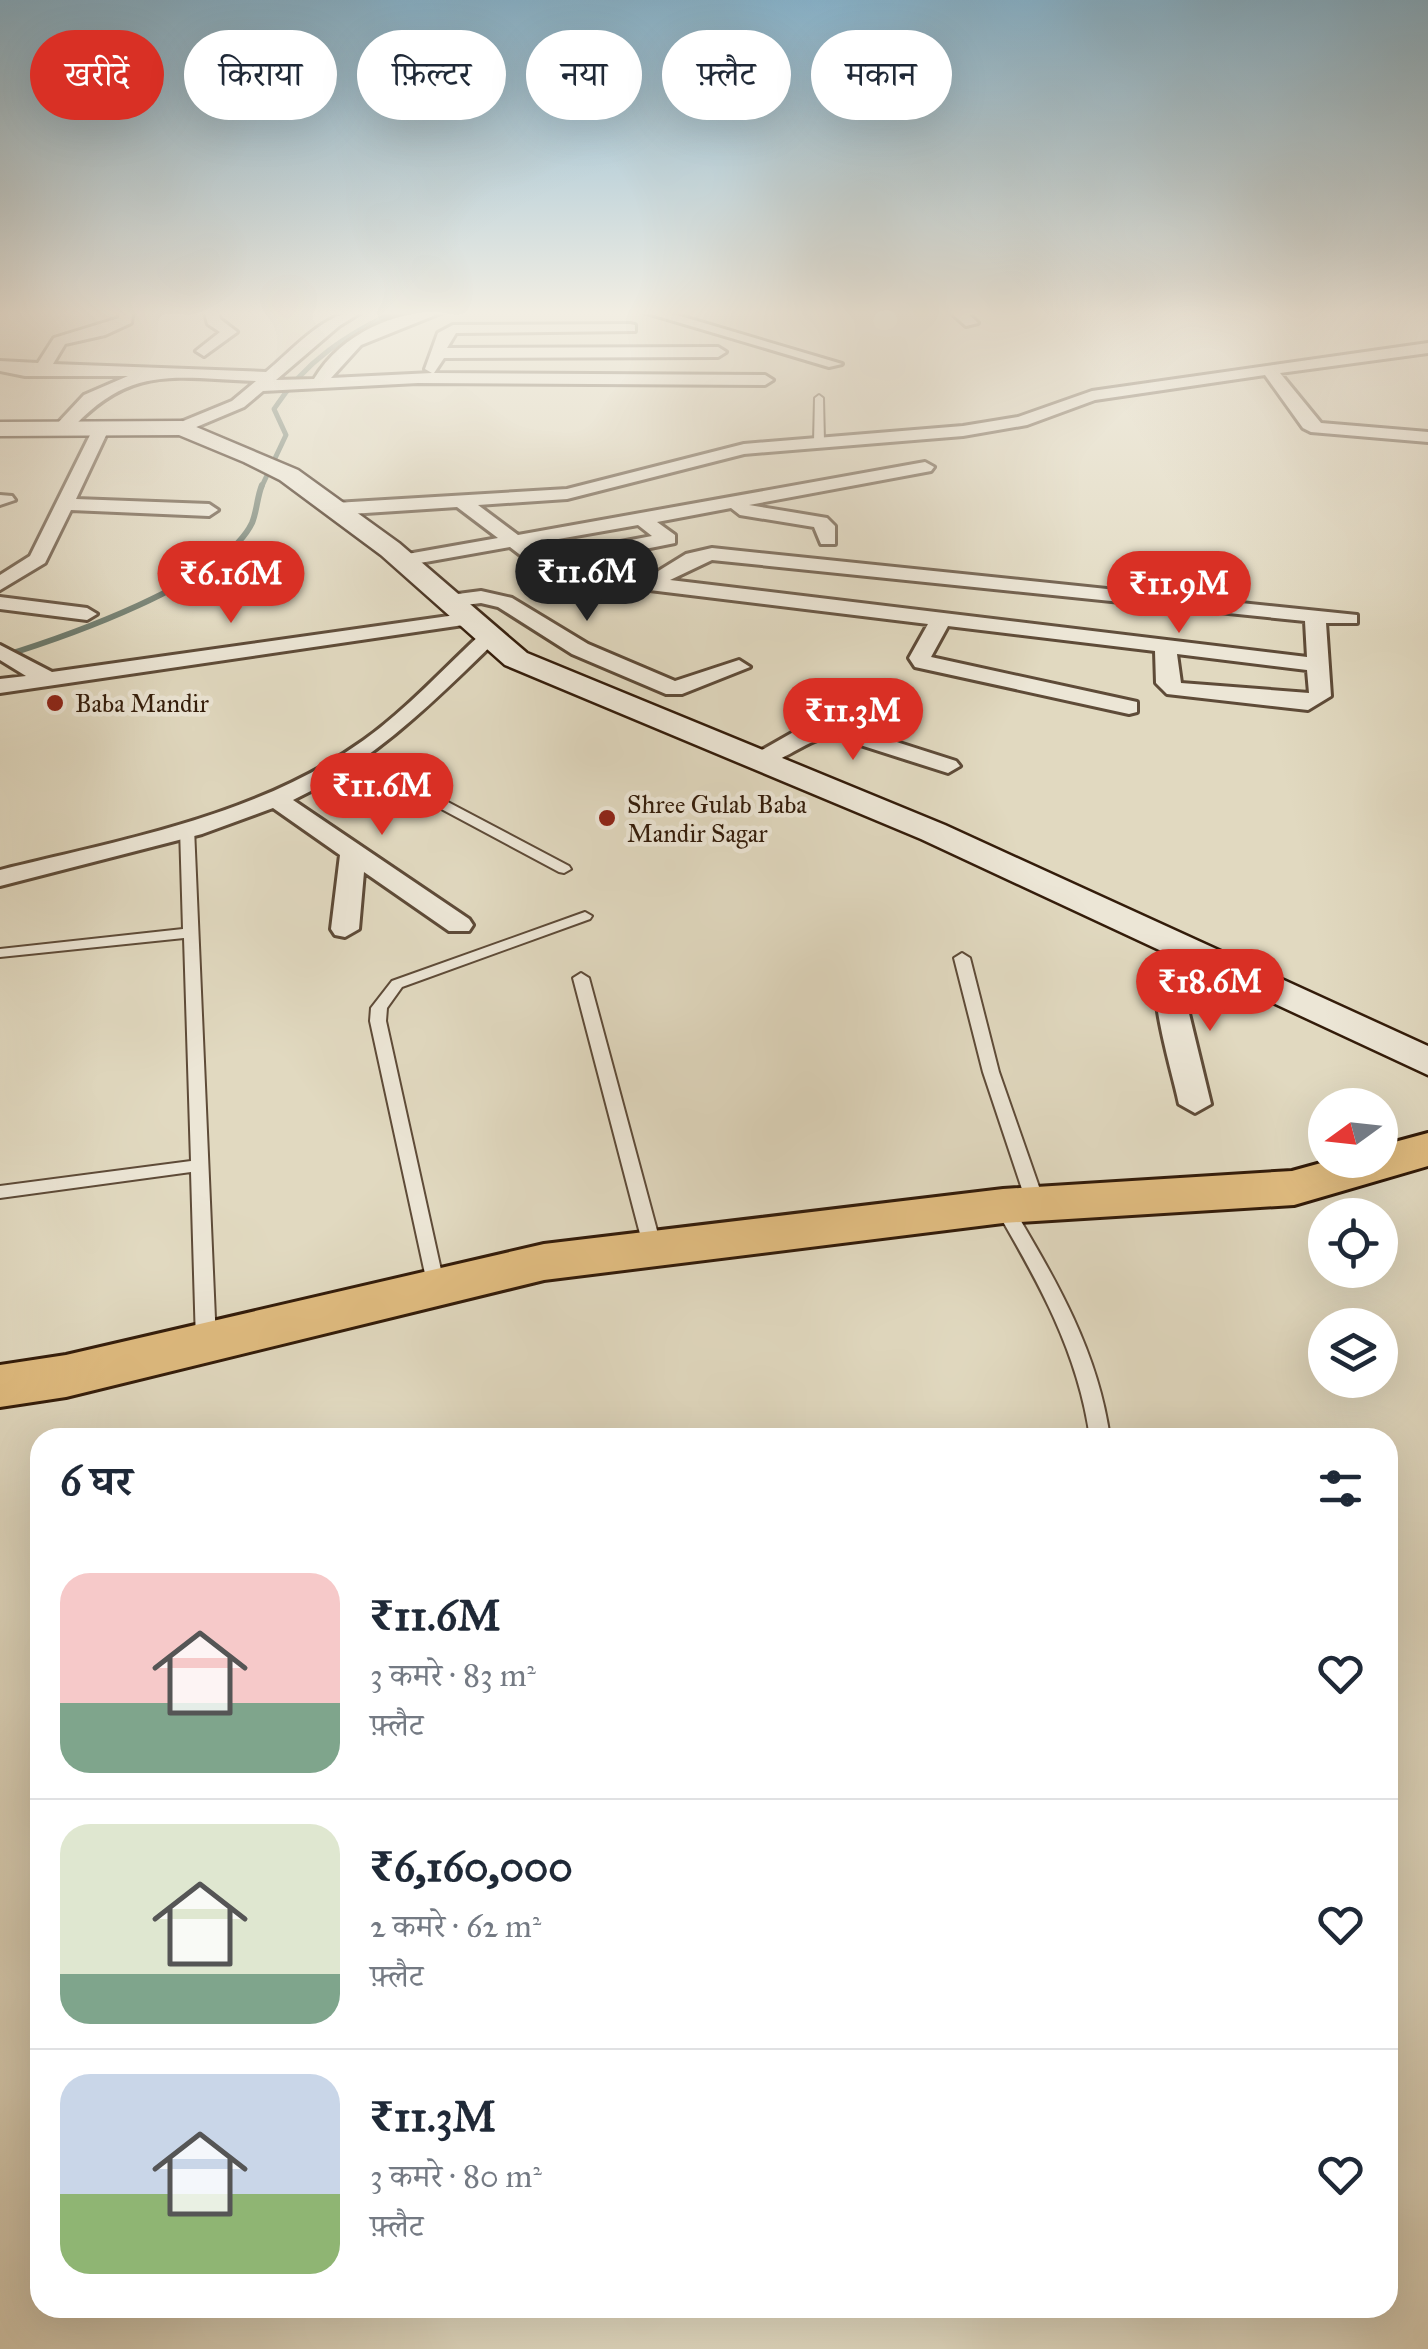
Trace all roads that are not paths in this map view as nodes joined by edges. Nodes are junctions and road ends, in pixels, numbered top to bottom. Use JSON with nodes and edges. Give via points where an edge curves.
{"nodes":[{"id":1,"x":70,"y":420,"type":"edge"},
{"id":2,"x":202,"y":420,"type":"edge"},
{"id":3,"x":819,"y":420,"type":"edge"},
{"id":4,"x":1025,"y":420,"type":"edge"},
{"id":5,"x":1306,"y":420,"type":"edge"},
{"id":6,"x":1428,"y":424,"type":"edge"},
{"id":7,"x":101,"y":428,"type":"junction"},
{"id":8,"x":182,"y":428,"type":"junction"},
{"id":9,"x":1317,"y":428,"type":"junction"},
{"id":10,"x":0,"y":429,"type":"edge"},
{"id":11,"x":62,"y":429,"type":"junction"},
{"id":12,"x":1428,"y":437,"type":"edge"},
{"id":13,"x":874,"y":439,"type":"junction"},
{"id":14,"x":819,"y":442,"type":"junction"},
{"id":15,"x":674,"y":465,"type":"junction"},
{"id":16,"x":461,"y":501,"type":"junction"},
{"id":17,"x":64,"y":504,"type":"junction"},
{"id":18,"x":728,"y":504,"type":"junction"},
{"id":19,"x":335,"y":509,"type":"junction"},
{"id":20,"x":209,"y":510,"type":"dead end"},
{"id":21,"x":642,"y":519,"type":"junction"},
{"id":22,"x":828,"y":540,"type":"dead end"},
{"id":23,"x":513,"y":541,"type":"junction"},
{"id":24,"x":403,"y":560,"type":"junction"},
{"id":25,"x":542,"y":563,"type":"junction"},
{"id":26,"x":650,"y":584,"type":"junction"},
{"id":27,"x":1,"y":588,"type":"edge"},
{"id":28,"x":1172,"y":600,"type":"junction"},
{"id":29,"x":87,"y":614,"type":"dead end"},
{"id":30,"x":1315,"y":615,"type":"junction"},
{"id":31,"x":470,"y":618,"type":"junction"},
{"id":32,"x":1350,"y":618,"type":"dead end"},
{"id":33,"x":941,"y":619,"type":"junction"},
{"id":34,"x":1154,"y":645,"type":"junction"},
{"id":35,"x":8,"y":655,"type":"edge"},
{"id":36,"x":1026,"y":657,"type":"junction"},
{"id":37,"x":1320,"y":665,"type":"junction"},
{"id":38,"x":739,"y":666,"type":"dead end"},
{"id":39,"x":46,"y":678,"type":"junction"},
{"id":40,"x":0,"y":686,"type":"edge"},
{"id":41,"x":1129,"y":707,"type":"dead end"},
{"id":42,"x":354,"y":756,"type":"junction"},
{"id":43,"x":758,"y":759,"type":"junction"},
{"id":44,"x":948,"y":766,"type":"dead end"},
{"id":45,"x":274,"y":798,"type":"junction"},
{"id":46,"x":187,"y":828,"type":"junction"},
{"id":47,"x":353,"y":852,"type":"junction"},
{"id":48,"x":564,"y":869,"type":"dead end"},
{"id":49,"x":0,"y":878,"type":"edge"},
{"id":50,"x":586,"y":916,"type":"dead end"},
{"id":51,"x":459,"y":924,"type":"dead end"},
{"id":52,"x":345,"y":928,"type":"dead end"},
{"id":53,"x":191,"y":932,"type":"junction"},
{"id":54,"x":0,"y":953,"type":"edge"},
{"id":55,"x":1195,"y":954,"type":"junction"},
{"id":56,"x":962,"y":958,"type":"dead end"},
{"id":57,"x":580,"y":978,"type":"dead end"},
{"id":58,"x":1428,"y":1062,"type":"edge"},
{"id":59,"x":1195,"y":1104,"type":"dead end"},
{"id":60,"x":1428,"y":1150,"type":"edge"},
{"id":61,"x":200,"y":1166,"type":"junction"},
{"id":62,"x":0,"y":1192,"type":"edge"},
{"id":63,"x":1019,"y":1205,"type":"junction"},
{"id":64,"x":652,"y":1249,"type":"junction"},
{"id":65,"x":436,"y":1288,"type":"junction"},
{"id":66,"x":206,"y":1342,"type":"junction"},
{"id":67,"x":0,"y":1386,"type":"edge"},
{"id":68,"x":1098,"y":1428,"type":"edge"}],
"edges":[{"from":1,"to":11,"type":"street"},
{"from":2,"to":8,"type":"street"},
{"from":3,"to":14,"type":"lane"},
{"from":4,"to":13,"type":"street"},
{"from":5,"to":9,"type":"street"},
{"from":6,"to":9,"type":"street"},
{"from":7,"to":8,"type":"street"},
{"from":7,"to":11,"type":"street"},
{"from":7,"to":17,"type":"street"},
{"from":8,"to":19,"type":"street","via":[[289,475]]},
{"from":9,"to":12,"type":"street"},
{"from":10,"to":11,"type":"street"},
{"from":13,"to":14,"type":"street"},
{"from":13,"to":18,"type":"street","via":[[925,467]]},
{"from":14,"to":15,"type":"street"},
{"from":15,"to":16,"type":"street","via":[[567,494]]},
{"from":15,"to":18,"type":"street"},
{"from":16,"to":19,"type":"street"},
{"from":16,"to":23,"type":"street"},
{"from":17,"to":20,"type":"street"},
{"from":17,"to":27,"type":"street","via":[[38,559]]},
{"from":18,"to":21,"type":"street"},
{"from":18,"to":22,"type":"street","via":[[820,522]]},
{"from":19,"to":24,"type":"street"},
{"from":21,"to":23,"type":"street"},
{"from":21,"to":25,"type":"street","via":[[668,540]]},
{"from":23,"to":24,"type":"street"},
{"from":23,"to":25,"type":"street"},
{"from":24,"to":31,"type":"street"},
{"from":25,"to":26,"type":"street"},
{"from":26,"to":28,"type":"street","via":[[712,554]]},
{"from":26,"to":33,"type":"street"},
{"from":27,"to":29,"type":"street"},
{"from":28,"to":30,"type":"street"},
{"from":28,"to":34,"type":"street"},
{"from":30,"to":32,"type":"street"},
{"from":30,"to":37,"type":"street"},
{"from":31,"to":38,"type":"street","via":[[481,597],[505,602],[580,649],[674,689]]},
{"from":31,"to":39,"type":"street"},
{"from":31,"to":42,"type":"street","via":[[372,744]]},
{"from":31,"to":43,"type":"street","via":[[516,659]]},
{"from":33,"to":36,"type":"street"},
{"from":33,"to":36,"type":"street","via":[[923,662]]},
{"from":34,"to":36,"type":"street"},
{"from":34,"to":37,"type":"street"},
{"from":34,"to":37,"type":"street","via":[[1167,682],[1183,692],[1308,703],[1320,696]]},
{"from":35,"to":39,"type":"street"},
{"from":36,"to":41,"type":"street"},
{"from":39,"to":40,"type":"street"},
{"from":42,"to":45,"type":"street"},
{"from":42,"to":48,"type":"lane"},
{"from":43,"to":44,"type":"street","via":[[812,731],[834,729]]},
{"from":43,"to":55,"type":"street"},
{"from":45,"to":46,"type":"street"},
{"from":45,"to":47,"type":"street"},
{"from":46,"to":49,"type":"street"},
{"from":46,"to":53,"type":"lane"},
{"from":47,"to":51,"type":"street"},
{"from":47,"to":52,"type":"street"},
{"from":50,"to":65,"type":"lane","via":[[397,984],[379,1008]]},
{"from":53,"to":54,"type":"lane"},
{"from":53,"to":61,"type":"lane"},
{"from":55,"to":58,"type":"street"},
{"from":55,"to":59,"type":"street","via":[[1170,975],[1170,992]]},
{"from":56,"to":63,"type":"lane"},
{"from":57,"to":64,"type":"lane"},
{"from":60,"to":63,"type":"main road","via":[[1294,1188]]},
{"from":61,"to":62,"type":"lane"},
{"from":61,"to":66,"type":"lane"},
{"from":63,"to":64,"type":"main road"},
{"from":63,"to":68,"type":"lane","via":[[1079,1348]]},
{"from":64,"to":65,"type":"main road","via":[[544,1262]]},
{"from":65,"to":66,"type":"main road"},
{"from":66,"to":67,"type":"main road"}]}
